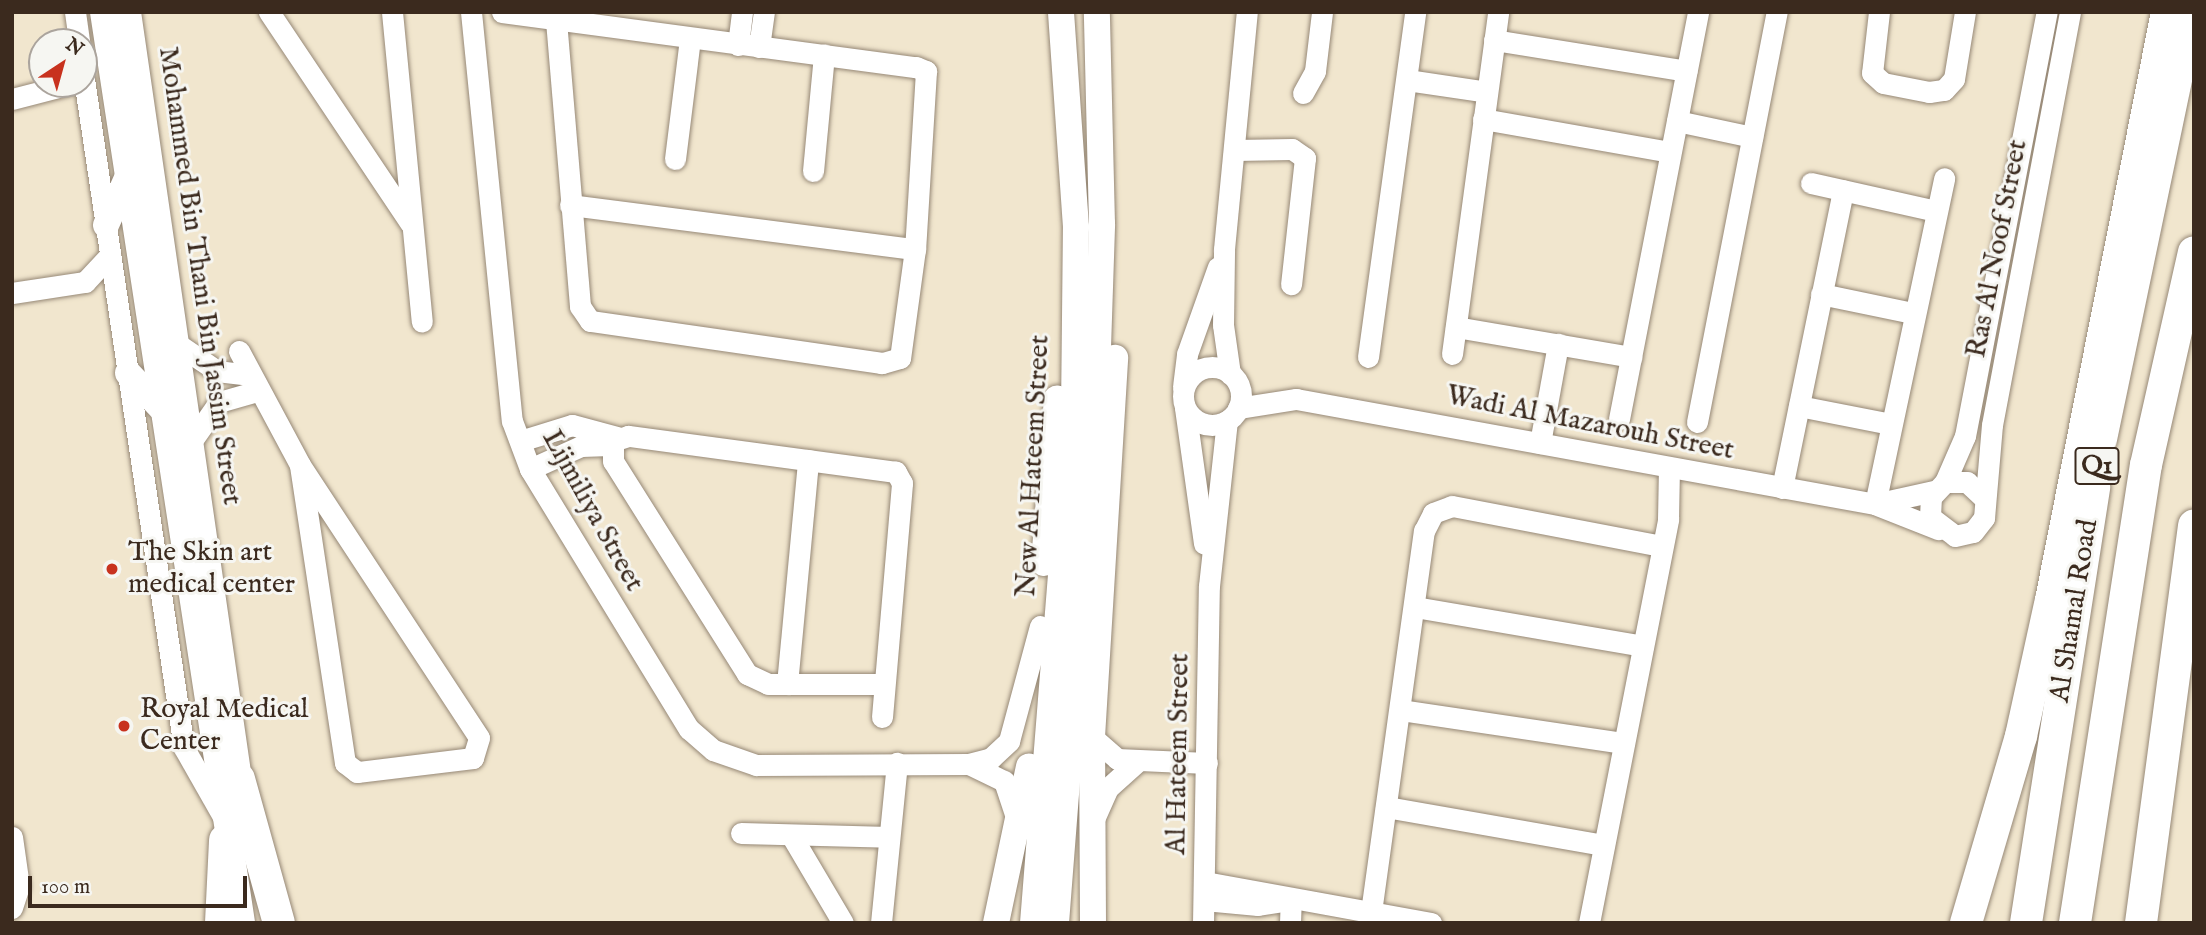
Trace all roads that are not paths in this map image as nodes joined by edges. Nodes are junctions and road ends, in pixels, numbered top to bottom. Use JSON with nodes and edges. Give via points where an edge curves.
{"nodes":[{"id":1,"x":103,"y":12,"type":"edge"},
{"id":2,"x":128,"y":12,"type":"edge"},
{"id":3,"x":269,"y":12,"type":"edge"},
{"id":4,"x":392,"y":12,"type":"edge"},
{"id":5,"x":471,"y":12,"type":"edge"},
{"id":6,"x":502,"y":12,"type":"edge"},
{"id":7,"x":742,"y":12,"type":"edge"},
{"id":8,"x":764,"y":12,"type":"edge"},
{"id":9,"x":1061,"y":12,"type":"edge"},
{"id":10,"x":1097,"y":12,"type":"edge"},
{"id":11,"x":1247,"y":12,"type":"edge"},
{"id":12,"x":1322,"y":12,"type":"edge"},
{"id":13,"x":1415,"y":12,"type":"edge"},
{"id":14,"x":1498,"y":12,"type":"edge"},
{"id":15,"x":1698,"y":12,"type":"edge"},
{"id":16,"x":1777,"y":12,"type":"edge"},
{"id":17,"x":1879,"y":12,"type":"edge"},
{"id":18,"x":1965,"y":12,"type":"edge"},
{"id":19,"x":2047,"y":12,"type":"edge"},
{"id":20,"x":2070,"y":12,"type":"edge"},
{"id":21,"x":2166,"y":12,"type":"edge"},
{"id":22,"x":2190,"y":12,"type":"edge"},
{"id":23,"x":556,"y":19,"type":"junction"},
{"id":24,"x":690,"y":39,"type":"junction"},
{"id":25,"x":1494,"y":40,"type":"junction"},
{"id":26,"x":749,"y":46,"type":"junction"},
{"id":27,"x":824,"y":55,"type":"junction"},
{"id":28,"x":1687,"y":71,"type":"junction"},
{"id":29,"x":1406,"y":80,"type":"junction"},
{"id":30,"x":1487,"y":92,"type":"junction"},
{"id":31,"x":1303,"y":93,"type":"dead end"},
{"id":32,"x":77,"y":98,"type":"edge"},
{"id":33,"x":87,"y":98,"type":"edge"},
{"id":34,"x":88,"y":108,"type":"junction"},
{"id":35,"x":1483,"y":119,"type":"junction"},
{"id":36,"x":1676,"y":121,"type":"junction"},
{"id":37,"x":1752,"y":137,"type":"junction"},
{"id":38,"x":1236,"y":144,"type":"junction"},
{"id":39,"x":1670,"y":152,"type":"junction"},
{"id":40,"x":675,"y":159,"type":"dead end"},
{"id":41,"x":813,"y":171,"type":"dead end"},
{"id":42,"x":127,"y":178,"type":"junction"},
{"id":43,"x":1944,"y":178,"type":"dead end"},
{"id":44,"x":1811,"y":183,"type":"dead end"},
{"id":45,"x":1843,"y":190,"type":"junction"},
{"id":46,"x":570,"y":205,"type":"junction"},
{"id":47,"x":1936,"y":211,"type":"junction"},
{"id":48,"x":106,"y":225,"type":"junction"},
{"id":49,"x":412,"y":226,"type":"junction"},
{"id":50,"x":1089,"y":226,"type":"junction"},
{"id":51,"x":915,"y":249,"type":"junction"},
{"id":52,"x":1224,"y":249,"type":"junction"},
{"id":53,"x":2194,"y":252,"type":"edge"},
{"id":54,"x":110,"y":256,"type":"junction"},
{"id":55,"x":85,"y":282,"type":"junction"},
{"id":56,"x":1291,"y":284,"type":"dead end"},
{"id":57,"x":12,"y":293,"type":"edge"},
{"id":58,"x":1821,"y":294,"type":"junction"},
{"id":59,"x":116,"y":296,"type":"junction"},
{"id":60,"x":1913,"y":313,"type":"junction"},
{"id":61,"x":422,"y":322,"type":"dead end"},
{"id":62,"x":1456,"y":327,"type":"junction"},
{"id":63,"x":176,"y":343,"type":"junction"},
{"id":64,"x":1551,"y":343,"type":"junction"},
{"id":65,"x":239,"y":351,"type":"dead end"},
{"id":66,"x":1452,"y":354,"type":"dead end"},
{"id":67,"x":1368,"y":357,"type":"dead end"},
{"id":68,"x":1631,"y":357,"type":"junction"},
{"id":69,"x":128,"y":373,"type":"junction"},
{"id":70,"x":1233,"y":376,"type":"junction"},
{"id":71,"x":253,"y":383,"type":"junction"},
{"id":72,"x":1184,"y":399,"type":"junction"},
{"id":73,"x":1296,"y":399,"type":"junction"},
{"id":74,"x":1799,"y":407,"type":"junction"},
{"id":75,"x":162,"y":408,"type":"junction"},
{"id":76,"x":1232,"y":414,"type":"junction"},
{"id":77,"x":1619,"y":419,"type":"dead end"},
{"id":78,"x":1697,"y":422,"type":"dead end"},
{"id":79,"x":1891,"y":424,"type":"junction"},
{"id":80,"x":520,"y":441,"type":"junction"},
{"id":81,"x":614,"y":441,"type":"junction"},
{"id":82,"x":191,"y":442,"type":"junction"},
{"id":83,"x":1533,"y":442,"type":"junction"},
{"id":84,"x":808,"y":460,"type":"junction"},
{"id":85,"x":300,"y":466,"type":"junction"},
{"id":86,"x":530,"y":469,"type":"junction"},
{"id":87,"x":1677,"y":469,"type":"junction"},
{"id":88,"x":1940,"y":487,"type":"junction"},
{"id":89,"x":1782,"y":488,"type":"junction"},
{"id":90,"x":1983,"y":497,"type":"junction"},
{"id":91,"x":1875,"y":504,"type":"junction"},
{"id":92,"x":2194,"y":526,"type":"edge"},
{"id":93,"x":1938,"y":529,"type":"junction"},
{"id":94,"x":1662,"y":546,"type":"junction"},
{"id":95,"x":1209,"y":586,"type":"junction"},
{"id":96,"x":1415,"y":607,"type":"junction"},
{"id":97,"x":1040,"y":626,"type":"junction"},
{"id":98,"x":1643,"y":646,"type":"junction"},
{"id":99,"x":787,"y":684,"type":"junction"},
{"id":100,"x":884,"y":684,"type":"junction"},
{"id":101,"x":1400,"y":710,"type":"junction"},
{"id":102,"x":882,"y":717,"type":"dead end"},
{"id":103,"x":1091,"y":737,"type":"junction"},
{"id":104,"x":1624,"y":743,"type":"junction"},
{"id":105,"x":1058,"y":752,"type":"junction"},
{"id":106,"x":892,"y":762,"type":"junction"},
{"id":107,"x":1137,"y":762,"type":"junction"},
{"id":108,"x":1207,"y":763,"type":"junction"},
{"id":109,"x":969,"y":764,"type":"junction"},
{"id":110,"x":239,"y":779,"type":"junction"},
{"id":111,"x":1386,"y":807,"type":"junction"},
{"id":112,"x":224,"y":828,"type":"junction"},
{"id":113,"x":1018,"y":828,"type":"junction"},
{"id":114,"x":1091,"y":828,"type":"junction"},
{"id":115,"x":889,"y":832,"type":"junction"},
{"id":116,"x":741,"y":834,"type":"dead end"},
{"id":117,"x":791,"y":835,"type":"junction"},
{"id":118,"x":12,"y":837,"type":"edge"},
{"id":119,"x":1604,"y":845,"type":"junction"},
{"id":120,"x":1204,"y":891,"type":"junction"},
{"id":121,"x":1291,"y":900,"type":"junction"},
{"id":122,"x":12,"y":908,"type":"edge"},
{"id":123,"x":1371,"y":912,"type":"junction"},
{"id":124,"x":2141,"y":915,"type":"edge"},
{"id":125,"x":221,"y":923,"type":"edge"},
{"id":126,"x":242,"y":923,"type":"edge"},
{"id":127,"x":258,"y":923,"type":"edge"},
{"id":128,"x":279,"y":923,"type":"edge"},
{"id":129,"x":844,"y":923,"type":"edge"},
{"id":130,"x":881,"y":923,"type":"edge"},
{"id":131,"x":996,"y":923,"type":"edge"},
{"id":132,"x":1033,"y":923,"type":"edge"},
{"id":133,"x":1056,"y":923,"type":"edge"},
{"id":134,"x":1093,"y":923,"type":"edge"},
{"id":135,"x":1203,"y":923,"type":"edge"},
{"id":136,"x":1290,"y":923,"type":"edge"},
{"id":137,"x":1431,"y":923,"type":"edge"},
{"id":138,"x":1589,"y":923,"type":"edge"},
{"id":139,"x":1966,"y":923,"type":"edge"},
{"id":140,"x":2026,"y":923,"type":"edge"},
{"id":141,"x":2075,"y":923,"type":"edge"}],
"edges":[{"from":1,"to":42,"type":"main road","name":"Mohammed Bin Thani Bin Jassim Street"},
{"from":2,"to":63,"type":"main road","name":"Mohammed Bin Thani Bin Jassim Street"},
{"from":3,"to":49,"type":"street"},
{"from":4,"to":49,"type":"street"},
{"from":5,"to":80,"type":"street","name":"Lijmiliya Street"},
{"from":6,"to":23,"type":"street"},
{"from":7,"to":26,"type":"street"},
{"from":8,"to":26,"type":"street"},
{"from":9,"to":50,"type":"main road","name":"New Al Hateem Street"},
{"from":10,"to":50,"type":"main road","name":"New Al Hateem Street"},
{"from":11,"to":38,"type":"street","name":"Al Hateem Street"},
{"from":12,"to":31,"type":"street","via":[[1315,71]]},
{"from":13,"to":29,"type":"street"},
{"from":14,"to":25,"type":"street"},
{"from":15,"to":28,"type":"street"},
{"from":16,"to":37,"type":"street"},
{"from":17,"to":18,"type":"street","via":[[1872,73],[1883,83],[1929,92],[1954,79]]},
{"from":19,"to":88,"type":"street","name":"Ras Al Noof Street","via":[[1965,436]]},
{"from":20,"to":90,"type":"street","name":"Ras Al Noof Street"},
{"from":21,"to":139,"type":"highway","via":[[2054,588],[2021,736]]},
{"from":22,"to":140,"type":"highway","name":"Al Shamal Road","number":"Q1","via":[[2102,437]]},
{"from":23,"to":24,"type":"street"},
{"from":23,"to":46,"type":"street"},
{"from":24,"to":26,"type":"street"},
{"from":24,"to":40,"type":"street"},
{"from":25,"to":28,"type":"street"},
{"from":25,"to":30,"type":"street"},
{"from":26,"to":27,"type":"street"},
{"from":27,"to":41,"type":"street"},
{"from":27,"to":51,"type":"street","via":[[916,67],[929,76]]},
{"from":28,"to":36,"type":"street"},
{"from":29,"to":30,"type":"street"},
{"from":29,"to":67,"type":"street"},
{"from":30,"to":35,"type":"street"},
{"from":32,"to":34,"type":"street"},
{"from":33,"to":34,"type":"street","name":"Mohammed Bin Thani Bin Jassim Street"},
{"from":34,"to":48,"type":"street","name":"Mohammed Bin Thani Bin Jassim Street"},
{"from":35,"to":39,"type":"street"},
{"from":35,"to":62,"type":"street"},
{"from":36,"to":37,"type":"street"},
{"from":36,"to":39,"type":"street"},
{"from":37,"to":78,"type":"street"},
{"from":38,"to":52,"type":"street","name":"Al Hateem Street"},
{"from":38,"to":56,"type":"street","via":[[1298,150],[1307,164]]},
{"from":39,"to":68,"type":"street"},
{"from":42,"to":48,"type":"main road"},
{"from":42,"to":75,"type":"main road","name":"Mohammed Bin Thani Bin Jassim Street"},
{"from":43,"to":47,"type":"street"},
{"from":44,"to":45,"type":"street"},
{"from":45,"to":47,"type":"street"},
{"from":45,"to":58,"type":"street"},
{"from":46,"to":51,"type":"street"},
{"from":46,"to":51,"type":"street","via":[[580,306],[598,325],[883,363],[895,362],[906,348]]},
{"from":47,"to":60,"type":"street"},
{"from":48,"to":54,"type":"street","name":"Mohammed Bin Thani Bin Jassim Street"},
{"from":49,"to":61,"type":"street"},
{"from":50,"to":97,"type":"main road"},
{"from":50,"to":103,"type":"main road","via":[[1114,272],[1115,407]]},
{"from":50,"to":105,"type":"main road","name":"New Al Hateem Street","via":[[1074,413]]},
{"from":52,"to":70,"type":"street","name":"Al Hateem Street","via":[[1223,325]]},
{"from":52,"to":72,"type":"street","name":"Al Hateem Street","via":[[1187,354]]},
{"from":53,"to":141,"type":"highway","name":"Al Shamal Road","number":"Q1","via":[[2146,464]]},
{"from":54,"to":55,"type":"street"},
{"from":54,"to":59,"type":"street","name":"Mohammed Bin Thani Bin Jassim Street"},
{"from":55,"to":57,"type":"street"},
{"from":55,"to":59,"type":"street"},
{"from":58,"to":60,"type":"street"},
{"from":58,"to":74,"type":"street"},
{"from":59,"to":69,"type":"street","name":"Mohammed Bin Thani Bin Jassim Street"},
{"from":60,"to":79,"type":"street"},
{"from":62,"to":64,"type":"street"},
{"from":62,"to":66,"type":"street"},
{"from":63,"to":71,"type":"street","via":[[217,372]]},
{"from":63,"to":82,"type":"main road","name":"Mohammed Bin Thani Bin Jassim Street"},
{"from":64,"to":68,"type":"street"},
{"from":64,"to":83,"type":"street"},
{"from":65,"to":71,"type":"street"},
{"from":68,"to":77,"type":"street"},
{"from":69,"to":75,"type":"main road"},
{"from":69,"to":112,"type":"street","name":"Mohammed Bin Thani Bin Jassim Street","via":[[184,748]]},
{"from":70,"to":72,"type":"street","via":[[1199,370]]},
{"from":70,"to":73,"type":"street","name":"Wadi Al Mazarouh Street"},
{"from":70,"to":76,"type":"street"},
{"from":71,"to":82,"type":"street","via":[[219,401]]},
{"from":71,"to":85,"type":"street"},
{"from":72,"to":76,"type":"street","via":[[1203,423]]},
{"from":72,"to":95,"type":"street","name":"Al Hateem Street"},
{"from":73,"to":76,"type":"street","name":"Wadi Al Mazarouh Street"},
{"from":73,"to":83,"type":"street","name":"Wadi Al Mazarouh Street"},
{"from":74,"to":79,"type":"street"},
{"from":74,"to":89,"type":"street"},
{"from":75,"to":112,"type":"main road","name":"Mohammed Bin Thani Bin Jassim Street"},
{"from":76,"to":95,"type":"street","name":"Al Hateem Street"},
{"from":79,"to":91,"type":"street"},
{"from":80,"to":81,"type":"street","via":[[572,425]]},
{"from":80,"to":86,"type":"street","name":"Lijmiliya Street"},
{"from":81,"to":84,"type":"street"},
{"from":81,"to":86,"type":"street","via":[[580,446]]},
{"from":81,"to":99,"type":"street","via":[[613,461],[741,668],[761,683]]},
{"from":82,"to":110,"type":"main road","name":"Mohammed Bin Thani Bin Jassim Street"},
{"from":83,"to":87,"type":"street","name":"Wadi Al Mazarouh Street"},
{"from":84,"to":99,"type":"street"},
{"from":84,"to":100,"type":"street","via":[[891,469],[902,483]]},
{"from":85,"to":85,"type":"street","via":[[479,738],[474,758],[356,772],[345,763]]},
{"from":86,"to":106,"type":"street","name":"Lijmiliya Street","via":[[700,740],[756,765]]},
{"from":87,"to":89,"type":"street","name":"Wadi Al Mazarouh Street"},
{"from":87,"to":94,"type":"street","via":[[1678,505],[1668,519]]},
{"from":88,"to":90,"type":"street","via":[[1967,482]]},
{"from":88,"to":91,"type":"street","name":"Wadi Al Mazarouh Street"},
{"from":88,"to":93,"type":"street","via":[[1929,511]]},
{"from":89,"to":91,"type":"street","name":"Wadi Al Mazarouh Street"},
{"from":90,"to":93,"type":"street","via":[[1984,517],[1973,532],[1955,537]]},
{"from":91,"to":93,"type":"street","name":"Wadi Al Mazarouh Street"},
{"from":92,"to":124,"type":"highway"},
{"from":94,"to":96,"type":"street","via":[[1442,508],[1427,521]]},
{"from":94,"to":98,"type":"street"},
{"from":95,"to":108,"type":"street","name":"Al Hateem Street"},
{"from":96,"to":98,"type":"street"},
{"from":96,"to":101,"type":"street"},
{"from":97,"to":109,"type":"street","name":"Lijmiliya Street","via":[[1009,741],[990,758]]},
{"from":97,"to":113,"type":"main road"},
{"from":98,"to":104,"type":"street"},
{"from":99,"to":100,"type":"street"},
{"from":100,"to":102,"type":"street"},
{"from":101,"to":104,"type":"street"},
{"from":101,"to":111,"type":"street"},
{"from":103,"to":107,"type":"street","via":[[1110,755]]},
{"from":103,"to":114,"type":"main road"},
{"from":104,"to":119,"type":"street"},
{"from":105,"to":132,"type":"main road","name":"New Al Hateem Street"},
{"from":105,"to":133,"type":"main road","name":"New Al Hateem Street"},
{"from":106,"to":109,"type":"street","name":"Lijmiliya Street"},
{"from":106,"to":115,"type":"street"},
{"from":107,"to":108,"type":"street"},
{"from":107,"to":114,"type":"street","via":[[1108,788]]},
{"from":108,"to":120,"type":"street","name":"Al Hateem Street"},
{"from":109,"to":113,"type":"street","name":"Lijmiliya Street","via":[[1004,781]]},
{"from":110,"to":127,"type":"main road","name":"Mohammed Bin Thani Bin Jassim Street"},
{"from":110,"to":128,"type":"highway"},
{"from":111,"to":119,"type":"street"},
{"from":111,"to":123,"type":"street"},
{"from":112,"to":125,"type":"highway"},
{"from":112,"to":126,"type":"main road","name":"Mohammed Bin Thani Bin Jassim Street"},
{"from":113,"to":131,"type":"main road"},
{"from":114,"to":134,"type":"main road"},
{"from":115,"to":117,"type":"street"},
{"from":115,"to":130,"type":"street"},
{"from":116,"to":117,"type":"street"},
{"from":117,"to":129,"type":"street"},
{"from":118,"to":122,"type":"street","via":[[19,886]]},
{"from":119,"to":138,"type":"street"},
{"from":120,"to":121,"type":"street"},
{"from":120,"to":135,"type":"street","name":"Al Hateem Street"},
{"from":121,"to":123,"type":"street"},
{"from":121,"to":136,"type":"street"},
{"from":123,"to":137,"type":"street"}]}
